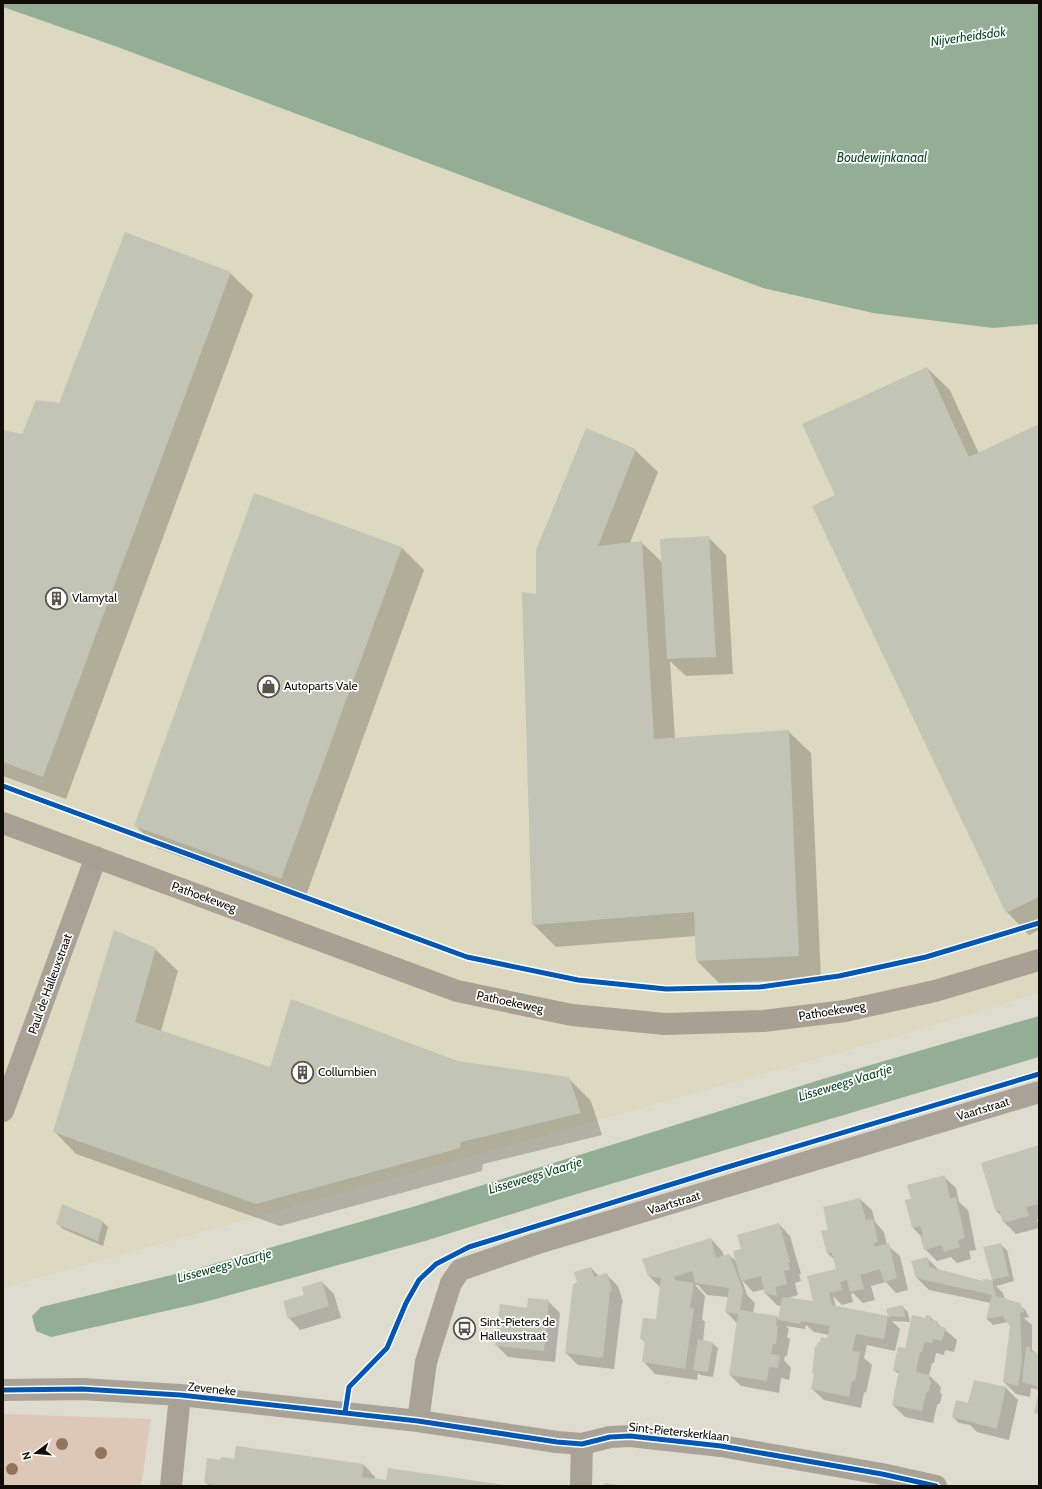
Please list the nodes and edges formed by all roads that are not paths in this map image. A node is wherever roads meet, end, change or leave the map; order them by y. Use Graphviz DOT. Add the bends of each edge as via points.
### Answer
graph roads {
  1 [pos="3,823"];
  2 [pos="96,857"];
  3 [pos="1039,960"];
  4 [pos="1039,1092"];
  5 [pos="3,1111"];
  6 [pos="3,1390"];
  7 [pos="180,1395"];
  8 [pos="418,1421"];
  9 [pos="582,1444"];
  10 [pos="171,1486"];
  11 [pos="580,1486"];
  12 [pos="936,1486"];
  1 -- 2 [label="main road, Pathoekeweg"];
  2 -- 3 [label="main road, Pathoekeweg" via="457,990 572,1014 664,1024 763,1021 845,1011 928,993"];
  2 -- 5 [label="street, Paul de Halleuxstraat"];
  4 -- 8 [label="street, Vaartstraat" via="535,1244 460,1270 451,1283 426,1362"];
  6 -- 7 [label="street, Zeveneke" via="82,1389"];
  7 -- 8 [label="street, Zeveneke"];
  7 -- 10 [label="street"];
  8 -- 9 [label="street, Sint-Pieterskerklaan"];
  9 -- 11 [label="street"];
  9 -- 12 [label="street, Sint-Pieterskerklaan" via="610,1437 630,1436 721,1446"];
}
